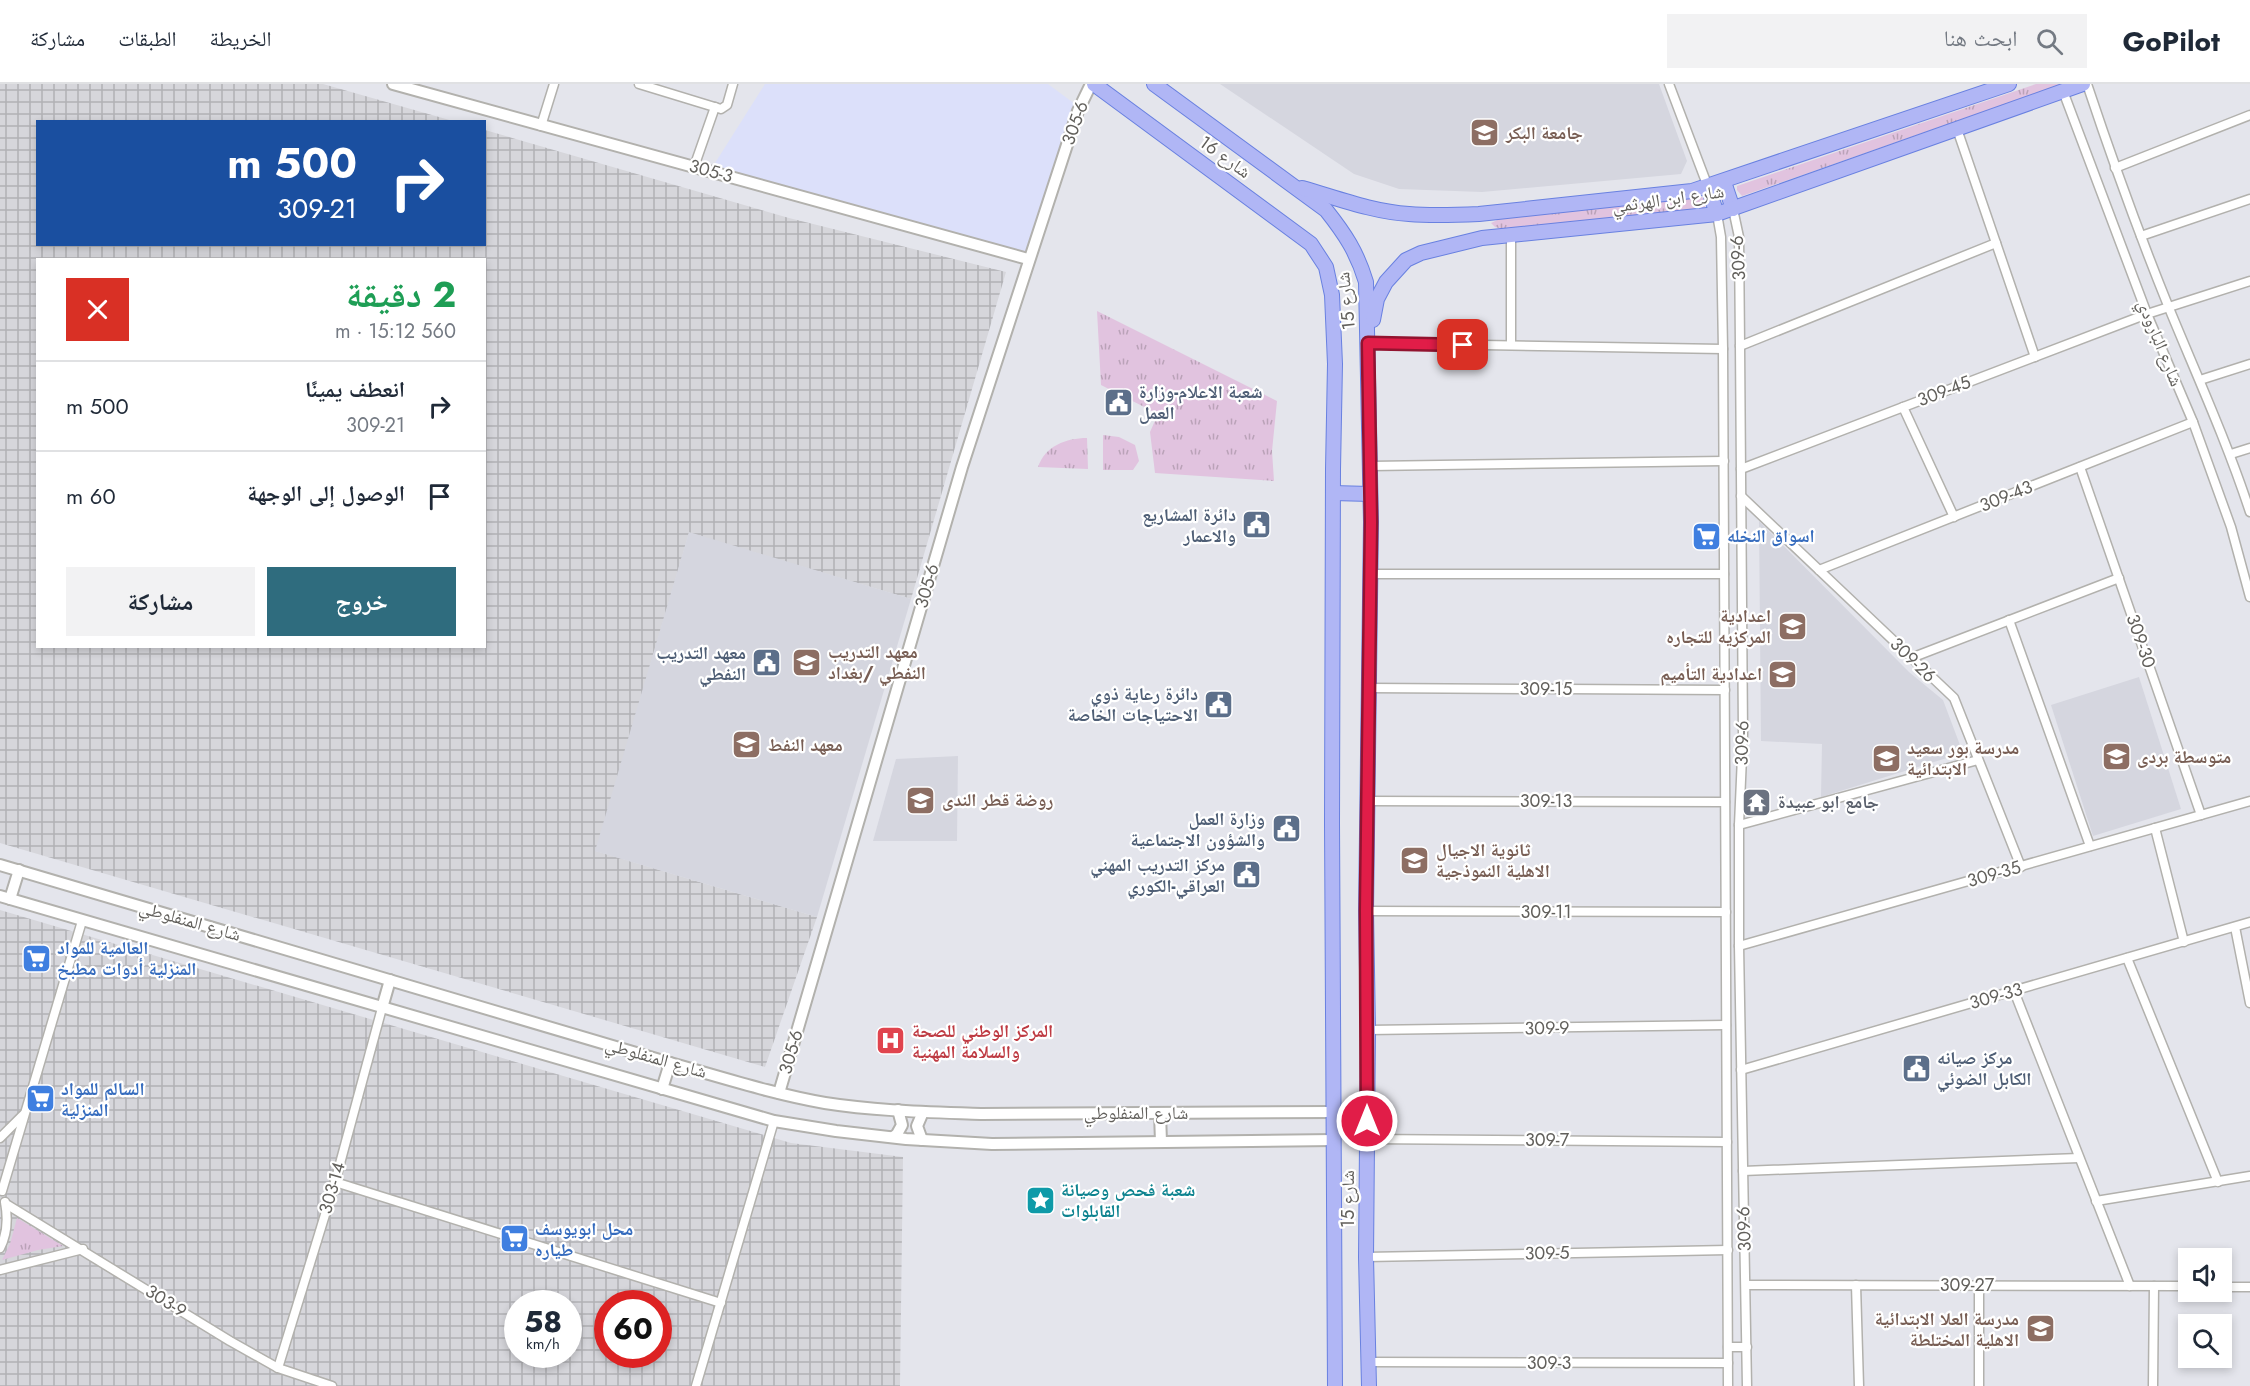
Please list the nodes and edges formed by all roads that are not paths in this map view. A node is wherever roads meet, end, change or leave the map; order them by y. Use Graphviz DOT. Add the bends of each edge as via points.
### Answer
graph roads {
  1 [pos="393,84"];
  2 [pos="554,84"];
  3 [pos="639,84"];
  4 [pos="733,84"];
  5 [pos="1092,84"];
  6 [pos="1154,84"];
  7 [pos="1669,84"];
  8 [pos="2008,84"];
  9 [pos="2085,84"];
  10 [pos="2063,91"];
  11 [pos="715,107"];
  12 [pos="2250,116"];
  13 [pos="541,126"];
  14 [pos="1957,129"];
  15 [pos="694,167"];
  16 [pos="2115,168"];
  17 [pos="1724,182"];
  18 [pos="1294,186"];
  19 [pos="1708,187"];
  20 [pos="2250,200"];
  21 [pos="1589,202"];
  22 [pos="1733,209"];
  23 [pos="1717,213"];
  24 [pos="1479,214"];
  25 [pos="1590,228"];
  26 [pos="1511,236"];
  27 [pos="2141,236"];
  28 [pos="1482,238"];
  29 [pos="1996,243"];
  30 [pos="1358,256"];
  31 [pos="1028,259"];
  32 [pos="1326,267"];
  33 [pos="2250,281"];
  34 [pos="2169,308"];
  35 [pos="2147,314"];
  36 [pos="1368,343"];
  37 [pos="1511,345"];
  38 [pos="1740,346"];
  39 [pos="1723,349"];
  40 [pos="2035,357"];
  41 [pos="2250,364"];
  42 [pos="2200,381"];
  43 [pos="1903,407"];
  44 [pos="1741,419"];
  45 [pos="1724,420"];
  46 [pos="2193,423"];
  47 [pos="2250,448"];
  48 [pos="2230,454"];
  49 [pos="1724,462"];
  50 [pos="1371,466"];
  51 [pos="2080,467"];
  52 [pos="1741,469"];
  53 [pos="1333,493"];
  54 [pos="1370,494"];
  55 [pos="1741,496"];
  56 [pos="2250,512"];
  57 [pos="1954,517"];
  58 [pos="1819,570"];
  59 [pos="1370,574"];
  60 [pos="1724,574"];
  61 [pos="2119,578"];
  62 [pos="2250,597"];
  63 [pos="2009,620"];
  64 [pos="1911,658"];
  65 [pos="1368,688"];
  66 [pos="1725,690"];
  67 [pos="1725,734"];
  68 [pos="1743,734"];
  69 [pos="1978,760"];
  70 [pos="1367,801"];
  71 [pos="2250,801"];
  72 [pos="1725,802"];
  73 [pos="2201,815"];
  74 [pos="1739,825"];
  75 [pos="2155,828"];
  76 [pos="2090,846"];
  77 [pos="0,865"];
  78 [pos="2021,867"];
  79 [pos="20,870"];
  80 [pos="5,897"];
  81 [pos="1366,911"];
  82 [pos="1726,912"];
  83 [pos="82,921"];
  84 [pos="2250,922"];
  85 [pos="2235,927"];
  86 [pos="2184,942"];
  87 [pos="1739,946"];
  88 [pos="2127,958"];
  89 [pos="390,980"];
  90 [pos="2014,991"];
  91 [pos="2250,1003"];
  92 [pos="382,1008"];
  93 [pos="1726,1025"];
  94 [pos="1368,1030"];
  95 [pos="670,1063"];
  96 [pos="1741,1070"];
  97 [pos="662,1089"];
  98 [pos="779,1093"];
  99 [pos="898,1110"];
  100 [pos="923,1112"];
  101 [pos="1333,1112"];
  102 [pos="1160,1113"];
  103 [pos="23,1115"];
  104 [pos="774,1121"];
  105 [pos="893,1137"];
  106 [pos="0,1138"];
  107 [pos="1367,1139"];
  108 [pos="922,1140"];
  109 [pos="1334,1140"];
  110 [pos="1161,1142"];
  111 [pos="1727,1142"];
  112 [pos="2079,1158"];
  113 [pos="1743,1160"];
  114 [pos="1727,1161"];
  115 [pos="1743,1171"];
  116 [pos="2250,1176"];
  117 [pos="335,1182"];
  118 [pos="2218,1182"];
  119 [pos="1,1190"];
  120 [pos="2096,1201"];
  121 [pos="6,1204"];
  122 [pos="0,1248"];
  123 [pos="83,1250"];
  124 [pos="1728,1250"];
  125 [pos="1366,1257"];
  126 [pos="0,1270"];
  127 [pos="1746,1285"];
  128 [pos="1856,1285"];
  129 [pos="1978,1286"];
  130 [pos="2130,1286"];
  131 [pos="2154,1286"];
  132 [pos="2178,1286"];
  133 [pos="2232,1287"];
  134 [pos="2250,1287"];
  135 [pos="721,1303"];
  136 [pos="1728,1347"];
  137 [pos="1747,1347"];
  138 [pos="1369,1362"];
  139 [pos="1728,1363"];
  140 [pos="278,1368"];
  141 [pos="332,1386"];
  142 [pos="696,1386"];
  143 [pos="1335,1386"];
  144 [pos="1369,1386"];
  145 [pos="1728,1386"];
  146 [pos="1747,1386"];
  147 [pos="1859,1386"];
  148 [pos="1979,1386"];
  149 [pos="2153,1386"];
  1 -- 13 [label="street, 305-3"];
  2 -- 13 [label="street"];
  3 -- 11 [label="street"];
  4 -- 11 [label="street" via="727,105"];
  5 -- 31 [label="street, 305-6" via="1079,108"];
  5 -- 32 [label="main road, شارع 16" via="1311,244"];
  6 -- 18 [label="main road, شارع 16"];
  7 -- 19 [label="street"];
  8 -- 17 [label="main road, شارع ابن الهرثمي"];
  9 -- 10 [label="main road, شارع ابن الهرثمي"];
  9 -- 16 [label="street, شارع البارودي"];
  10 -- 14 [label="main road, شارع ابن الهرثمي"];
  10 -- 35 [label="street, شارع البارودي"];
  11 -- 15 [label="street"];
  12 -- 16 [label="street"];
  13 -- 15 [label="street, 305-3"];
  14 -- 22 [label="main road, شارع ابن الهرثمي"];
  14 -- 29 [label="street"];
  15 -- 31 [label="street, 305-3"];
  16 -- 27 [label="street, شارع البارودي"];
  17 -- 19 [label="main road, شارع ابن الهرثمي"];
  17 -- 22 [label="main road"];
  18 -- 24 [label="main road, شارع ابن الهرثمي" via="1408,214"];
  18 -- 30 [label="main road, شارع 16" via="1326,210"];
  19 -- 21 [label="main road, شارع ابن الهرثمي"];
  19 -- 23 [label="main road"];
  20 -- 27 [label="street"];
  21 -- 24 [label="main road, شارع ابن الهرثمي"];
  21 -- 25 [label="main road"];
  22 -- 23 [label="main road, شارع ابن الهرثمي"];
  22 -- 38 [label="street, 309-6" via="1738,237"];
  23 -- 25 [label="main road, شارع ابن الهرثمي"];
  23 -- 39 [label="street, 309-6"];
  24 -- 28 [label="main road"];
  25 -- 26 [label="main road, شارع ابن الهرثمي"];
  26 -- 28 [label="main road, شارع ابن الهرثمي"];
  26 -- 37 [label="street"];
  27 -- 34 [label="street, شارع البارودي"];
  28 -- 36 [label="main road, شارع ابن الهرثمي" via="1421,253 1395,270 1377,299"];
  29 -- 38 [label="street"];
  29 -- 40 [label="street"];
  30 -- 36 [label="main road, شارع 15" via="1366,282"];
  31 -- 98 [label="street, 305-6" via="962,467"];
  32 -- 53 [label="main road, شارع 15" via="1332,295 1335,364"];
  33 -- 34 [label="street, 309-45"];
  34 -- 35 [label="street, 309-45"];
  34 -- 42 [label="street, شارع البارودي"];
  35 -- 40 [label="street, 309-45"];
  35 -- 46 [label="street, شارع البارودي"];
  36 -- 37 [label="street"];
  36 -- 50 [label="main road, شارع 15"];
  37 -- 39 [label="street"];
  38 -- 44 [label="street, 309-6"];
  39 -- 45 [label="street, 309-6"];
  40 -- 43 [label="street, 309-45"];
  41 -- 42 [label="street"];
  42 -- 48 [label="street, شارع البارودي"];
  43 -- 52 [label="street, 309-45"];
  43 -- 57 [label="street"];
  44 -- 45 [label="street"];
  44 -- 52 [label="street, 309-6"];
  45 -- 49 [label="street, 309-6"];
  46 -- 51 [label="street, 309-43"];
  46 -- 62 [label="street, شارع البارودي" via="2231,527"];
  47 -- 48 [label="street"];
  48 -- 56 [label="street, شارع البارودي"];
  49 -- 50 [label="street"];
  49 -- 60 [label="street, 309-6"];
  50 -- 54 [label="main road, شارع 15"];
  51 -- 57 [label="street, 309-43"];
  51 -- 61 [label="street, 309-30"];
  52 -- 55 [label="street, 309-6"];
  53 -- 54 [label="main road"];
  53 -- 101 [label="main road, شارع 15"];
  54 -- 59 [label="main road, شارع 15"];
  55 -- 58 [label="street, 309-26"];
  55 -- 68 [label="street, 309-6"];
  57 -- 58 [label="street, 309-43"];
  58 -- 64 [label="street, 309-26"];
  59 -- 60 [label="street"];
  59 -- 65 [label="main road, شارع 15"];
  60 -- 66 [label="street, 309-6"];
  61 -- 63 [label="street"];
  61 -- 73 [label="street, 309-30"];
  63 -- 64 [label="street"];
  63 -- 76 [label="street"];
  64 -- 69 [label="street, 309-26" via="1954,698"];
  65 -- 66 [label="street, 309-15"];
  65 -- 70 [label="main road, شارع 15"];
  66 -- 67 [label="street, 309-6"];
  67 -- 68 [label="street"];
  67 -- 72 [label="street, 309-6"];
  68 -- 74 [label="street, 309-6"];
  69 -- 74 [label="street"];
  69 -- 78 [label="street, 309-26"];
  70 -- 72 [label="street, 309-13"];
  70 -- 81 [label="main road, شارع 15"];
  71 -- 73 [label="street, 309-35"];
  72 -- 82 [label="street, 309-6"];
  73 -- 75 [label="street, 309-35"];
  74 -- 87 [label="street, 309-6"];
  75 -- 76 [label="street, 309-35"];
  75 -- 86 [label="street"];
  76 -- 78 [label="street, 309-35"];
  77 -- 79 [label="street, شارع المنفلوطي"];
  78 -- 87 [label="street, 309-35"];
  79 -- 80 [label="street"];
  79 -- 89 [label="street, شارع المنفلوطي"];
  80 -- 83 [label="street, شارع المنفلوطي"];
  81 -- 82 [label="street, 309-11"];
  81 -- 94 [label="main road, شارع 15"];
  82 -- 93 [label="street, 309-6"];
  83 -- 92 [label="street, شارع المنفلوطي"];
  83 -- 103 [label="street"];
  84 -- 85 [label="street, 309-33"];
  85 -- 86 [label="street, 309-33"];
  85 -- 91 [label="street"];
  86 -- 88 [label="street, 309-33"];
  87 -- 96 [label="street, 309-6"];
  88 -- 90 [label="street, 309-33"];
  88 -- 118 [label="street"];
  89 -- 92 [label="street"];
  89 -- 95 [label="street, شارع المنفلوطي"];
  90 -- 96 [label="street, 309-33"];
  90 -- 112 [label="street"];
  92 -- 97 [label="street, شارع المنفلوطي"];
  92 -- 117 [label="street, 303-14"];
  93 -- 94 [label="street, 309-9"];
  93 -- 111 [label="street, 309-6"];
  94 -- 107 [label="main road, شارع 15"];
  95 -- 97 [label="street"];
  95 -- 98 [label="street, شارع المنفلوطي"];
  96 -- 113 [label="street, 309-6"];
  97 -- 104 [label="street, شارع المنفلوطي"];
  98 -- 99 [label="street, شارع المنفلوطي" via="827,1103"];
  99 -- 100 [label="street, شارع المنفلوطي"];
  99 -- 105 [label="street" via="902,1125"];
  100 -- 102 [label="street, شارع المنفلوطي"];
  100 -- 108 [label="street" via="917,1126"];
  101 -- 102 [label="street, شارع المنفلوطي"];
  101 -- 109 [label="main road, شارع 15"];
  102 -- 110 [label="street"];
  103 -- 106 [label="street"];
  103 -- 119 [label="street"];
  104 -- 105 [label="street, شارع المنفلوطي"];
  104 -- 135 [label="street"];
  105 -- 108 [label="street, شارع المنفلوطي"];
  107 -- 111 [label="street, 309-7"];
  107 -- 125 [label="main road, شارع 15"];
  108 -- 110 [label="street, شارع المنفلوطي" via="992,1144"];
  109 -- 110 [label="street, شارع المنفلوطي"];
  109 -- 143 [label="main road, شارع 15"];
  111 -- 114 [label="street, 309-6"];
  112 -- 115 [label="street"];
  112 -- 120 [label="street"];
  113 -- 114 [label="street"];
  113 -- 115 [label="street, 309-6"];
  114 -- 124 [label="street, 309-6"];
  115 -- 127 [label="street, 309-6"];
  116 -- 118 [label="street"];
  117 -- 135 [label="street"];
  117 -- 140 [label="street, 303-14"];
  118 -- 120 [label="street"];
  119 -- 121 [label="street"];
  120 -- 130 [label="street"];
  121 -- 122 [label="street" via="8,1222"];
  121 -- 123 [label="street, 303-9"];
  123 -- 126 [label="street"];
  123 -- 140 [label="street, 303-9"];
  124 -- 125 [label="street, 309-5"];
  124 -- 136 [label="street, 309-6"];
  125 -- 138 [label="main road, شارع 15"];
  127 -- 128 [label="street, 309-27"];
  127 -- 137 [label="street, 309-6"];
  128 -- 129 [label="street, 309-27"];
  128 -- 147 [label="street"];
  129 -- 130 [label="street, 309-27"];
  129 -- 148 [label="street"];
  130 -- 131 [label="street, 309-27"];
  131 -- 132 [label="street, 309-27"];
  131 -- 149 [label="street"];
  133 -- 134 [label="street"];
  135 -- 142 [label="street"];
  136 -- 137 [label="street"];
  136 -- 139 [label="street, 309-6"];
  137 -- 146 [label="street, 309-6"];
  138 -- 139 [label="street, 309-3"];
  138 -- 144 [label="main road, شارع 15"];
  139 -- 145 [label="street, 309-6"];
  140 -- 141 [label="street, 303-9"];
}
